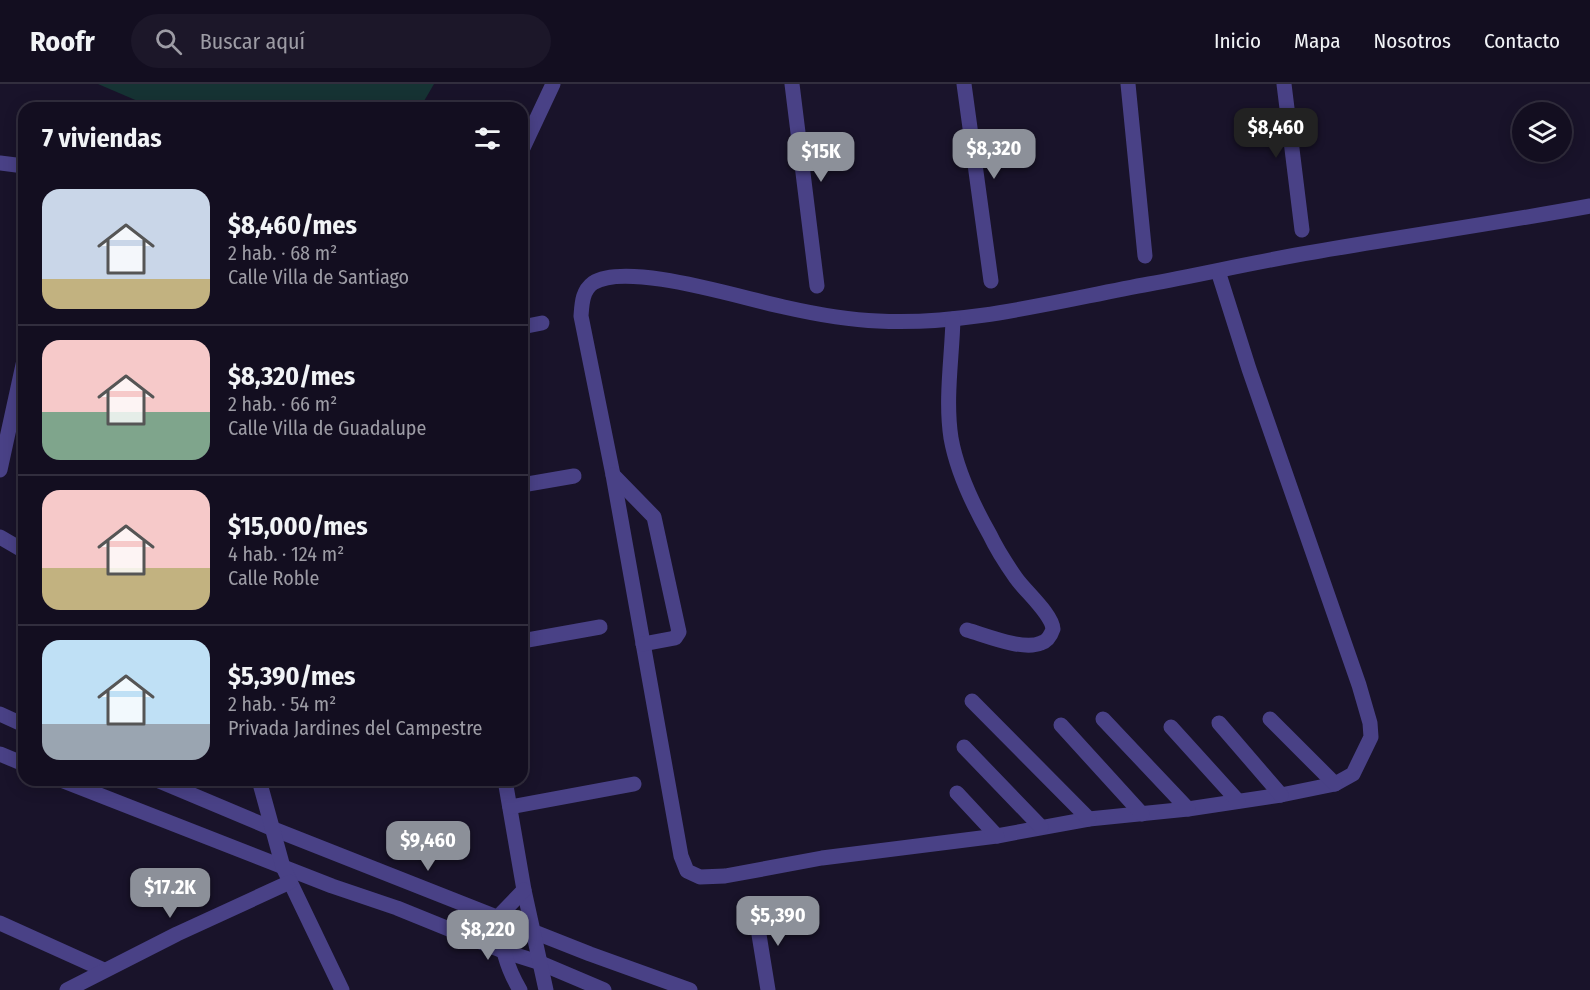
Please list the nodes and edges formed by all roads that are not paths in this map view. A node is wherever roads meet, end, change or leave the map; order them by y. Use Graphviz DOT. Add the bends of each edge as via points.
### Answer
graph roads {
  1 [pos="553,84"];
  2 [pos="792,84"];
  3 [pos="964,84"];
  4 [pos="1128,84"];
  5 [pos="1284,84"];
  6 [pos="528,137"];
  7 [pos="0,163"];
  8 [pos="18,165"];
  9 [pos="1590,206"];
  10 [pos="1302,230"];
  11 [pos="1145,256"];
  12 [pos="1218,272"];
  13 [pos="991,281"];
  14 [pos="817,286"];
  15 [pos="953,319"];
  16 [pos="542,323"];
  17 [pos="528,326"];
  18 [pos="18,388"];
  19 [pos="0,470"];
  20 [pos="613,475"];
  21 [pos="574,476"];
  22 [pos="528,484"];
  23 [pos="0,537"];
  24 [pos="18,548"];
  25 [pos="600,627"];
  26 [pos="967,630"];
  27 [pos="528,640"];
  28 [pos="643,644"];
  29 [pos="972,701"];
  30 [pos="0,714"];
  31 [pos="1103,718"];
  32 [pos="1270,719"];
  33 [pos="18,722"];
  34 [pos="1219,723"];
  35 [pos="1062,724"];
  36 [pos="1171,727"];
  37 [pos="964,747"];
  38 [pos="0,754"];
  39 [pos="18,762"];
  40 [pos="634,784"];
  41 [pos="1335,784"];
  42 [pos="76,786"];
  43 [pos="171,786"];
  44 [pos="260,786"];
  45 [pos="506,786"];
  46 [pos="957,793"];
  47 [pos="1281,795"];
  48 [pos="1238,801"];
  49 [pos="510,807"];
  50 [pos="1188,809"];
  51 [pos="1142,814"];
  52 [pos="1089,819"];
  53 [pos="271,828"];
  54 [pos="1041,828"];
  55 [pos="997,836"];
  56 [pos="283,867"];
  57 [pos="290,882"];
  58 [pos="524,890"];
  59 [pos="755,910"];
  60 [pos="498,917"];
  61 [pos="0,923"];
  62 [pos="533,930"];
  63 [pos="502,951"];
  64 [pos="590,954"];
  65 [pos="538,962"];
  66 [pos="104,970"];
  67 [pos="579,980"];
  68 [pos="67,990"];
  69 [pos="342,990"];
  70 [pos="520,990"];
  71 [pos="546,990"];
  72 [pos="604,990"];
  73 [pos="690,990"];
  74 [pos="768,990"];
  1 -- 6 [label="street"];
  2 -- 14 [label="street"];
  3 -- 13 [label="street"];
  4 -- 11 [label="street"];
  5 -- 10 [label="street"];
  7 -- 8 [label="street"];
  9 -- 12 [label="street"];
  12 -- 15 [label="street"];
  12 -- 41 [label="street" via="1370,723 1371,737 1359,764 1353,774"];
  15 -- 20 [label="street" via="858,320 660,279 635,276 601,280 586,290 581,316"];
  15 -- 26 [label="street" via="950,422 961,472 990,536 1053,625 1048,638 1038,644 1004,641"];
  16 -- 17 [label="street"];
  18 -- 19 [label="street"];
  20 -- 28 [label="street"];
  20 -- 28 [label="street" via="654,517 679,632 675,638"];
  21 -- 22 [label="street"];
  23 -- 24 [label="street"];
  25 -- 27 [label="street"];
  28 -- 55 [label="street" via="681,856 687,871 694,875 725,876 822,858"];
  29 -- 52 [label="street"];
  30 -- 33 [label="street"];
  31 -- 50 [label="street"];
  32 -- 41 [label="street"];
  34 -- 47 [label="street"];
  35 -- 51 [label="street"];
  36 -- 48 [label="street"];
  37 -- 54 [label="street"];
  38 -- 39 [label="street"];
  40 -- 49 [label="street"];
  41 -- 47 [label="street"];
  42 -- 56 [label="street"];
  43 -- 53 [label="street"];
  44 -- 53 [label="street"];
  45 -- 49 [label="street"];
  46 -- 55 [label="street"];
  47 -- 48 [label="street"];
  48 -- 50 [label="street"];
  49 -- 58 [label="street"];
  50 -- 51 [label="street"];
  51 -- 52 [label="street"];
  52 -- 54 [label="street"];
  53 -- 56 [label="street"];
  53 -- 60 [label="street"];
  54 -- 55 [label="street"];
  56 -- 57 [label="street"];
  56 -- 63 [label="street"];
  57 -- 66 [label="street"];
  57 -- 69 [label="street"];
  58 -- 60 [label="street"];
  58 -- 62 [label="street"];
  59 -- 74 [label="street"];
  60 -- 62 [label="street"];
  60 -- 63 [label="street"];
  61 -- 66 [label="street"];
  62 -- 64 [label="street"];
  62 -- 65 [label="street"];
  63 -- 65 [label="street"];
  63 -- 70 [label="street"];
  64 -- 67 [label="street"];
  64 -- 73 [label="street"];
  65 -- 67 [label="street"];
  65 -- 71 [label="street"];
  66 -- 68 [label="street"];
  67 -- 72 [label="street"];
}
